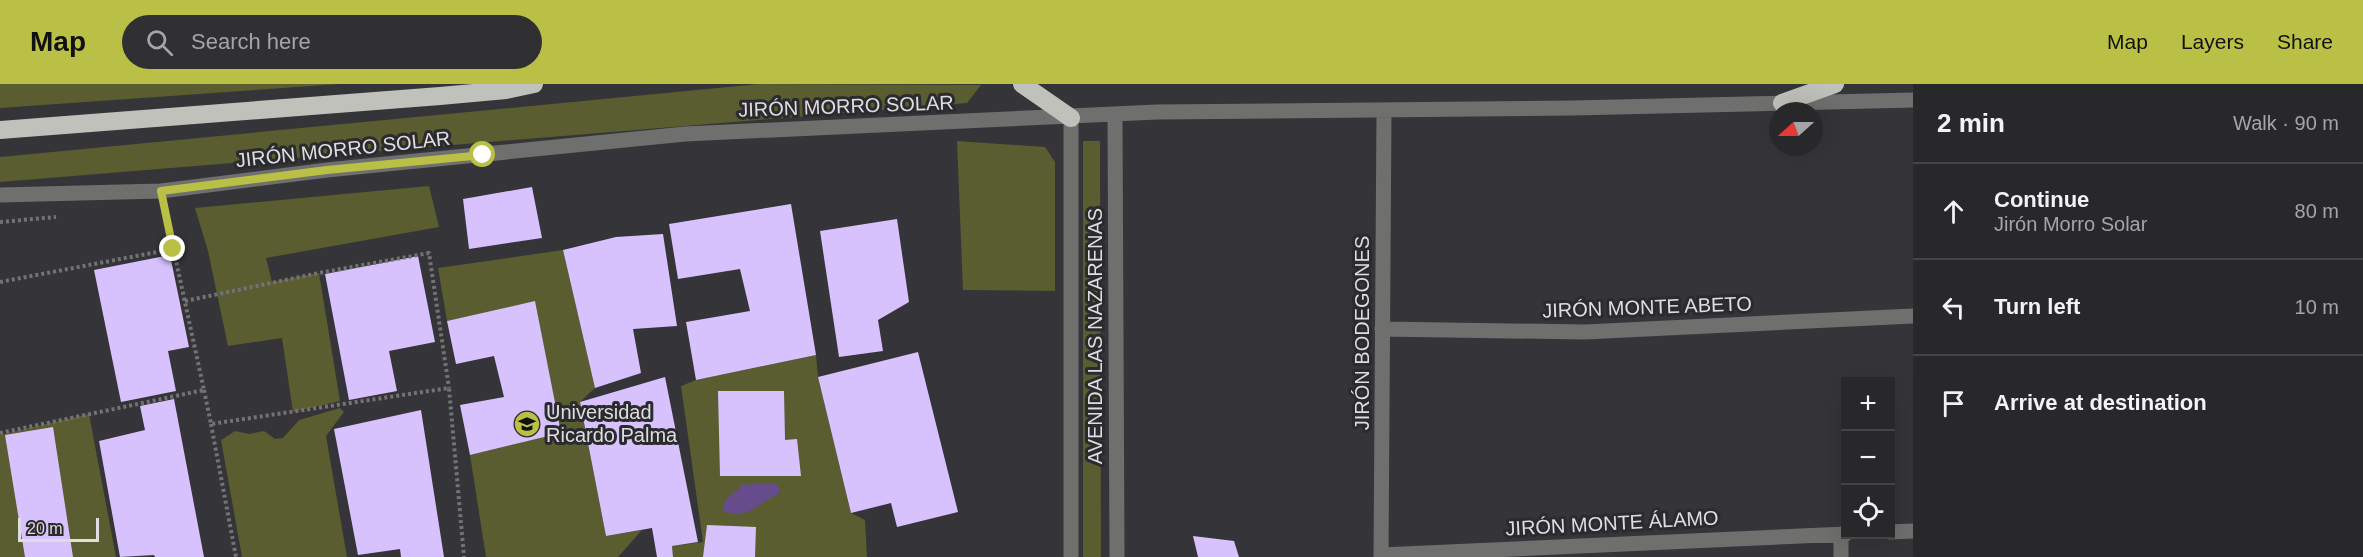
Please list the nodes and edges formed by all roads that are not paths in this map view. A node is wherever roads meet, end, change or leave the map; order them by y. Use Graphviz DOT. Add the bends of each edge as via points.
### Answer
graph roads {
  1 [pos="534,84"];
  2 [pos="1022,84"];
  3 [pos="1835,84"];
  4 [pos="1913,100"];
  5 [pos="1785,102"];
  6 [pos="1823,102"];
  7 [pos="1769,103"];
  8 [pos="1384,110"];
  9 [pos="1115,116"];
  10 [pos="1071,117"];
  11 [pos="0,130"];
  12 [pos="0,195"];
  13 [pos="1913,316"];
  14 [pos="1382,330"];
  15 [pos="1913,531"];
  16 [pos="1895,532"];
  17 [pos="1841,534"];
  18 [pos="1843,539"];
  19 [pos="1607,550"];
  20 [pos="1381,556"];
  21 [pos="1071,557"];
  22 [pos="1117,557"];
  23 [pos="1841,557"];
  1 -- 11 [label="highway" via="440,96"];
  2 -- 10 [label="highway"];
  3 -- 5 [label="highway"];
  4 -- 6 [label="street, JIRÓN MORRO SOLAR"];
  7 -- 8 [label="street, JIRÓN MORRO SOLAR"];
  8 -- 9 [label="street, JIRÓN MORRO SOLAR" via="1157,112"];
  8 -- 14 [label="street, JIRÓN BODEGONES"];
  9 -- 10 [label="street, JIRÓN MORRO SOLAR"];
  9 -- 22 [label="street, AVENIDA LAS NAZARENAS"];
  10 -- 12 [label="street, JIRÓN MORRO SOLAR" via="685,134 161,191"];
  10 -- 21 [label="street, AVENIDA LAS NAZARENAS"];
  13 -- 14 [label="street, JIRÓN MONTE ABETO" via="1585,332"];
  14 -- 20 [label="street, JIRÓN BODEGONES"];
  15 -- 16 [label="street"];
  17 -- 19 [label="street, JIRÓN MONTE ÁLAMO"];
  18 -- 23 [label="street"];
  19 -- 20 [label="street, JIRÓN MONTE ÁLAMO"];
}
